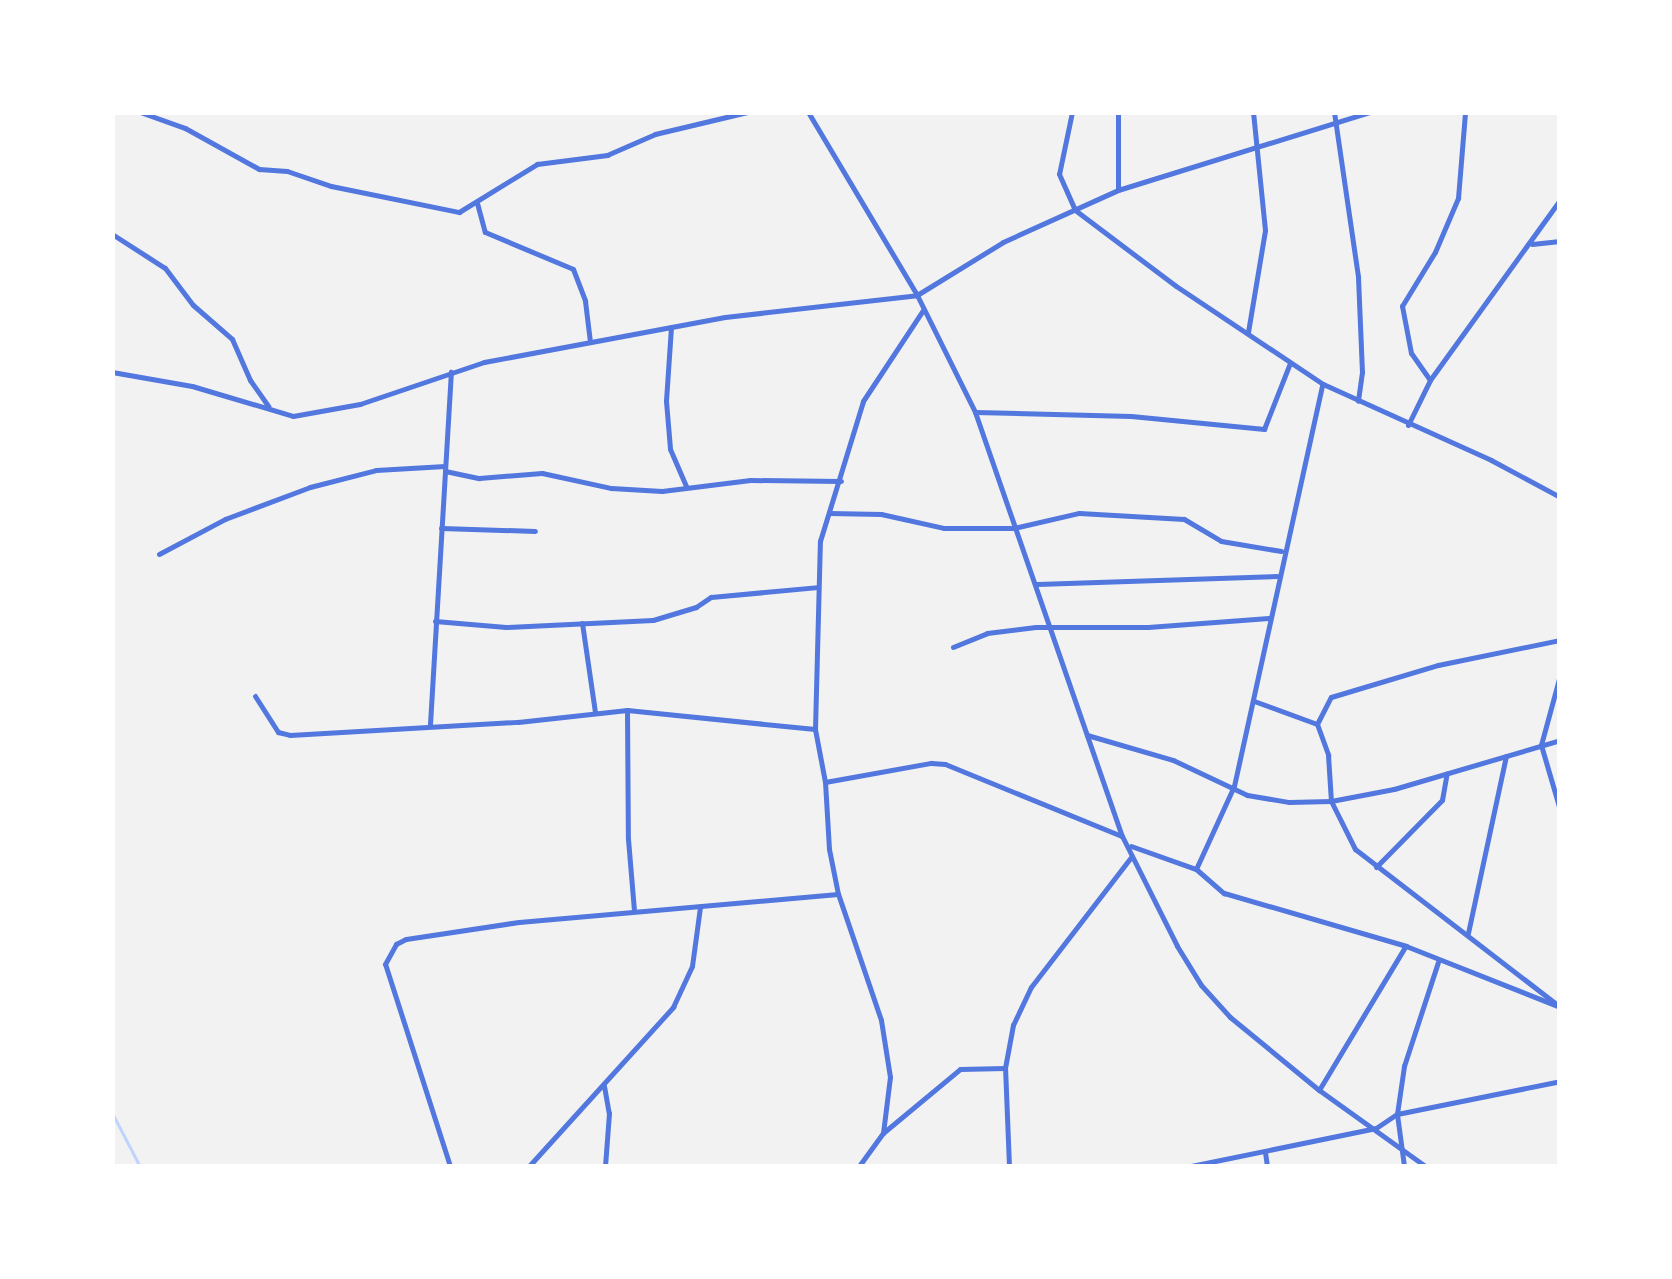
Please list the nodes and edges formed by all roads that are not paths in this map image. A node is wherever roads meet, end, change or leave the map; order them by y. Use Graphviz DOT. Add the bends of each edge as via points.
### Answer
graph roads {
  1 [pos="140,112"];
  2 [pos="746,112"];
  3 [pos="808,112"];
  4 [pos="1072,112"];
  5 [pos="1118,112"];
  6 [pos="1253,112"];
  7 [pos="1334,112"];
  8 [pos="1370,112"];
  9 [pos="1465,112"];
  10 [pos="1332,126"];
  11 [pos="1259,144"];
  12 [pos="1118,190"];
  13 [pos="1560,200"];
  14 [pos="477,202"];
  15 [pos="1075,210"];
  16 [pos="112,234"];
  17 [pos="1560,241"];
  18 [pos="1532,244"];
  19 [pos="916,295"];
  20 [pos="923,310"];
  21 [pos="672,326"];
  22 [pos="1248,333"];
  23 [pos="590,342"];
  24 [pos="1290,362"];
  25 [pos="451,371"];
  26 [pos="112,372"];
  27 [pos="1430,380"];
  28 [pos="1322,384"];
  29 [pos="1358,401"];
  30 [pos="270,409"];
  31 [pos="975,412"];
  32 [pos="1408,425"];
  33 [pos="445,468"];
  34 [pos="841,481"];
  35 [pos="689,488"];
  36 [pos="1560,497"];
  37 [pos="829,513"];
  38 [pos="441,528"];
  39 [pos="1014,528"];
  40 [pos="535,531"];
  41 [pos="1282,552"];
  42 [pos="159,554"];
  43 [pos="1277,576"];
  44 [pos="1037,584"];
  45 [pos="818,587"];
  46 [pos="1269,618"];
  47 [pos="435,621"];
  48 [pos="582,623"];
  49 [pos="1052,628"];
  50 [pos="1560,640"];
  51 [pos="953,647"];
  52 [pos="1560,674"];
  53 [pos="255,696"];
  54 [pos="1254,702"];
  55 [pos="627,710"];
  56 [pos="595,712"];
  57 [pos="430,724"];
  58 [pos="1317,724"];
  59 [pos="814,729"];
  60 [pos="1087,735"];
  61 [pos="1560,740"];
  62 [pos="1542,745"];
  63 [pos="1506,756"];
  64 [pos="1446,773"];
  65 [pos="825,782"];
  66 [pos="1234,786"];
  67 [pos="1330,801"];
  68 [pos="1560,810"];
  69 [pos="1122,836"];
  70 [pos="1130,846"];
  71 [pos="1132,856"];
  72 [pos="1376,867"];
  73 [pos="1196,869"];
  74 [pos="838,894"];
  75 [pos="700,907"];
  76 [pos="634,911"];
  77 [pos="1468,933"];
  78 [pos="1406,946"];
  79 [pos="1438,961"];
  80 [pos="1558,1006"];
  81 [pos="1005,1068"];
  82 [pos="1560,1080"];
  83 [pos="604,1086"];
  84 [pos="1319,1090"];
  85 [pos="1397,1114"];
  86 [pos="1376,1128"];
  87 [pos="882,1133"];
  88 [pos="1398,1144"];
  89 [pos="1265,1152"];
  90 [pos="450,1166"];
  91 [pos="529,1166"];
  92 [pos="604,1166"];
  93 [pos="858,1166"];
  94 [pos="1009,1166"];
  95 [pos="1191,1166"];
  96 [pos="1267,1166"];
  97 [pos="1404,1166"];
  98 [pos="1425,1166"];
  1 -- 14 [label="street" via="185,128 258,169 445,212"];
  2 -- 14 [label="street" via="655,134 606,155 537,164"];
  3 -- 19 [label="street"];
  4 -- 15 [label="street" via="1059,174"];
  5 -- 12 [label="street"];
  6 -- 11 [label="street"];
  7 -- 10 [label="street"];
  8 -- 10 [label="street"];
  9 -- 27 [label="street" via="1458,198 1402,306 1411,353"];
  10 -- 11 [label="street"];
  10 -- 29 [label="street" via="1358,277"];
  11 -- 12 [label="street"];
  11 -- 22 [label="street" via="1264,255"];
  12 -- 15 [label="street"];
  13 -- 18 [label="street"];
  14 -- 23 [label="street" via="486,232 572,269"];
  15 -- 19 [label="street" via="1004,242"];
  15 -- 22 [label="street"];
  16 -- 30 [label="street" via="166,268 232,339"];
  17 -- 18 [label="street"];
  18 -- 27 [label="street"];
  19 -- 20 [label="street"];
  19 -- 21 [label="street"];
  20 -- 31 [label="street"];
  20 -- 34 [label="street" via="863,401"];
  21 -- 23 [label="street"];
  21 -- 35 [label="street" via="670,450"];
  22 -- 24 [label="street"];
  23 -- 25 [label="street"];
  24 -- 28 [label="street"];
  24 -- 31 [label="street" via="1264,429 1131,416"];
  25 -- 30 [label="street" via="360,404 293,416"];
  25 -- 33 [label="street"];
  26 -- 30 [label="street" via="178,382"];
  27 -- 32 [label="street"];
  28 -- 29 [label="street"];
  28 -- 41 [label="street"];
  29 -- 32 [label="street"];
  31 -- 39 [label="street"];
  32 -- 36 [label="street"];
  33 -- 35 [label="street" via="478,478 542,474 611,488"];
  33 -- 38 [label="street"];
  33 -- 42 [label="street" via="376,470 310,488 226,519"];
  34 -- 35 [label="street" via="750,480"];
  34 -- 37 [label="street"];
  37 -- 39 [label="street" via="881,514 944,528"];
  37 -- 45 [label="street"];
  38 -- 40 [label="street"];
  38 -- 47 [label="street"];
  39 -- 41 [label="street" via="1079,513 1184,518 1221,541"];
  39 -- 44 [label="street"];
  41 -- 43 [label="street"];
  43 -- 44 [label="street"];
  43 -- 46 [label="street"];
  44 -- 49 [label="street"];
  45 -- 48 [label="street" via="711,597 653,620"];
  45 -- 59 [label="street"];
  46 -- 49 [label="street"];
  46 -- 54 [label="street"];
  47 -- 48 [label="street" via="506,627"];
  47 -- 57 [label="street"];
  48 -- 56 [label="street"];
  49 -- 51 [label="street" via="987,633"];
  49 -- 60 [label="street"];
  50 -- 58 [label="street" via="1438,664 1331,696"];
  52 -- 62 [label="street"];
  53 -- 57 [label="street" via="278,732 290,735"];
  54 -- 58 [label="street"];
  54 -- 66 [label="street"];
  55 -- 56 [label="street"];
  55 -- 59 [label="street"];
  55 -- 76 [label="street"];
  56 -- 57 [label="street"];
  58 -- 67 [label="street" via="1328,755"];
  59 -- 65 [label="street"];
  60 -- 66 [label="street"];
  60 -- 69 [label="street"];
  61 -- 62 [label="street"];
  62 -- 63 [label="street"];
  62 -- 68 [label="street"];
  63 -- 64 [label="street"];
  63 -- 77 [label="street"];
  64 -- 67 [label="street"];
  64 -- 72 [label="street" via="1442,800"];
  65 -- 69 [label="street" via="945,764"];
  65 -- 74 [label="street"];
  66 -- 67 [label="street" via="1260,798"];
  66 -- 73 [label="street"];
  67 -- 72 [label="street" via="1347,838"];
  69 -- 70 [label="street"];
  70 -- 71 [label="street"];
  70 -- 73 [label="street"];
  71 -- 81 [label="street" via="1031,988 1013,1025"];
  71 -- 84 [label="street" via="1201,985"];
  72 -- 77 [label="street"];
  73 -- 78 [label="street" via="1235,898"];
  74 -- 75 [label="street"];
  74 -- 87 [label="street" via="886,1047 890,1102"];
  75 -- 76 [label="street"];
  75 -- 83 [label="street" via="688,980 674,1008"];
  76 -- 90 [label="street" via="406,939 387,954 400,1020"];
  77 -- 80 [label="street"];
  78 -- 79 [label="street"];
  78 -- 84 [label="street"];
  79 -- 80 [label="street"];
  79 -- 85 [label="street" via="1415,1023"];
  81 -- 87 [label="street" via="960,1069"];
  81 -- 94 [label="street"];
  82 -- 85 [label="street"];
  83 -- 91 [label="street"];
  83 -- 92 [label="street"];
  84 -- 86 [label="street"];
  85 -- 86 [label="street"];
  85 -- 88 [label="street"];
  86 -- 88 [label="street"];
  86 -- 89 [label="street"];
  87 -- 93 [label="street"];
  88 -- 97 [label="street"];
  88 -- 98 [label="street"];
  89 -- 95 [label="street"];
  89 -- 96 [label="street"];
}
